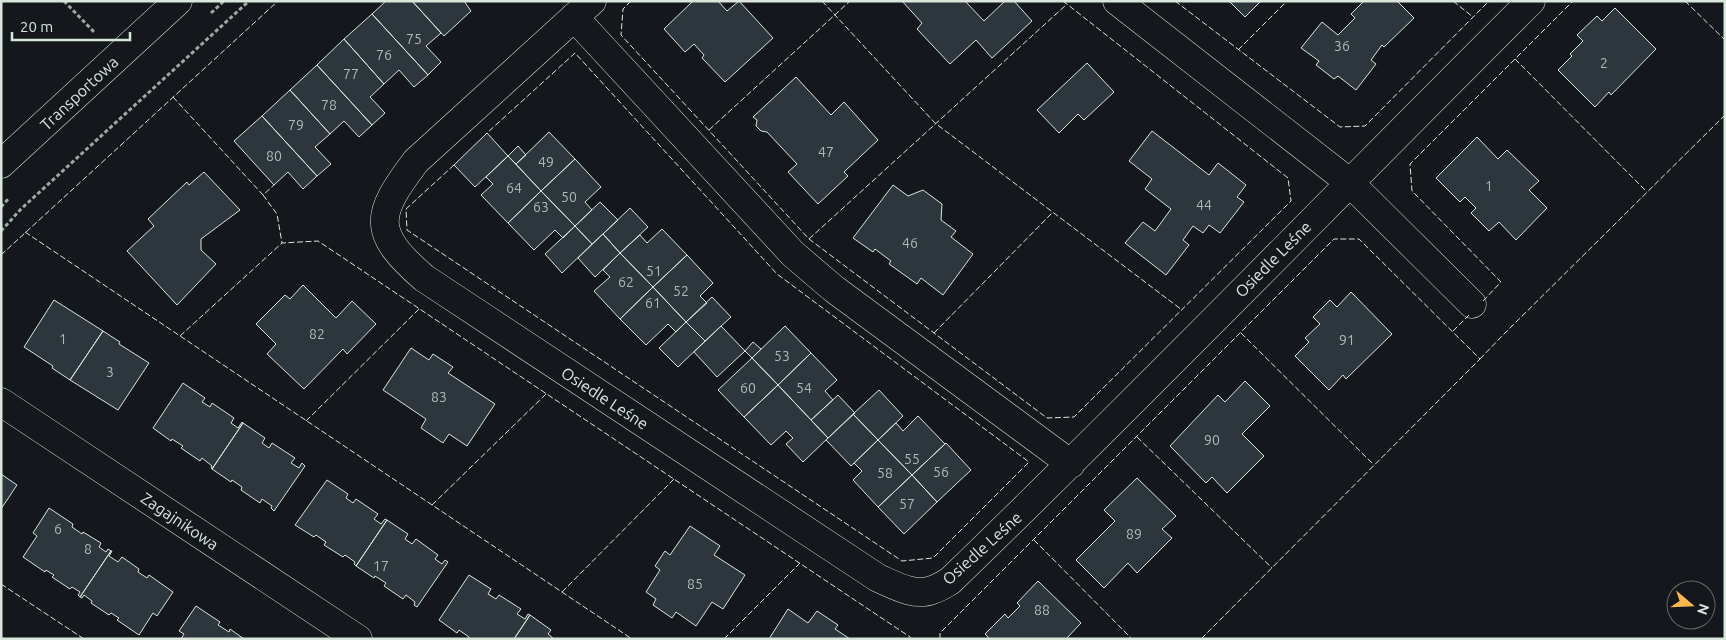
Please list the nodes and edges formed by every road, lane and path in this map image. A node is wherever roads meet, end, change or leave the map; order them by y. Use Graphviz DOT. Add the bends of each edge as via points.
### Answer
graph roads {
  1 [pos="64,1"];
  2 [pos="178,1"];
  3 [pos="249,1"];
  4 [pos="1116,1"];
  5 [pos="1531,1"];
  6 [pos="583,9"];
  7 [pos="99,38"];
  8 [pos="1,164"];
  9 [pos="1349,182"];
  10 [pos="1,231"];
  11 [pos="1472,304"];
  12 [pos="1,402"];
  13 [pos="1071,464"];
  14 [pos="358,639"];
  1 -- 7 [label="path"];
  2 -- 8 [label="street, Transportowa"];
  3 -- 10 [label="path" via="21,209"];
  4 -- 9 [label="street"];
  5 -- 9 [label="street, Osiedle Leśne"];
  6 -- 13 [label="street, Osiedle Leśne" via="793,254 834,289"];
  6 -- 13 [label="street, Osiedle Leśne" via="416,161 396,188 384,221 386,234 406,263 878,578 897,587 916,592 931,591 950,581"];
  9 -- 11 [label="street"];
  9 -- 13 [label="street, Osiedle Leśne"];
  12 -- 14 [label="street, Zagajnikowa"];
}
